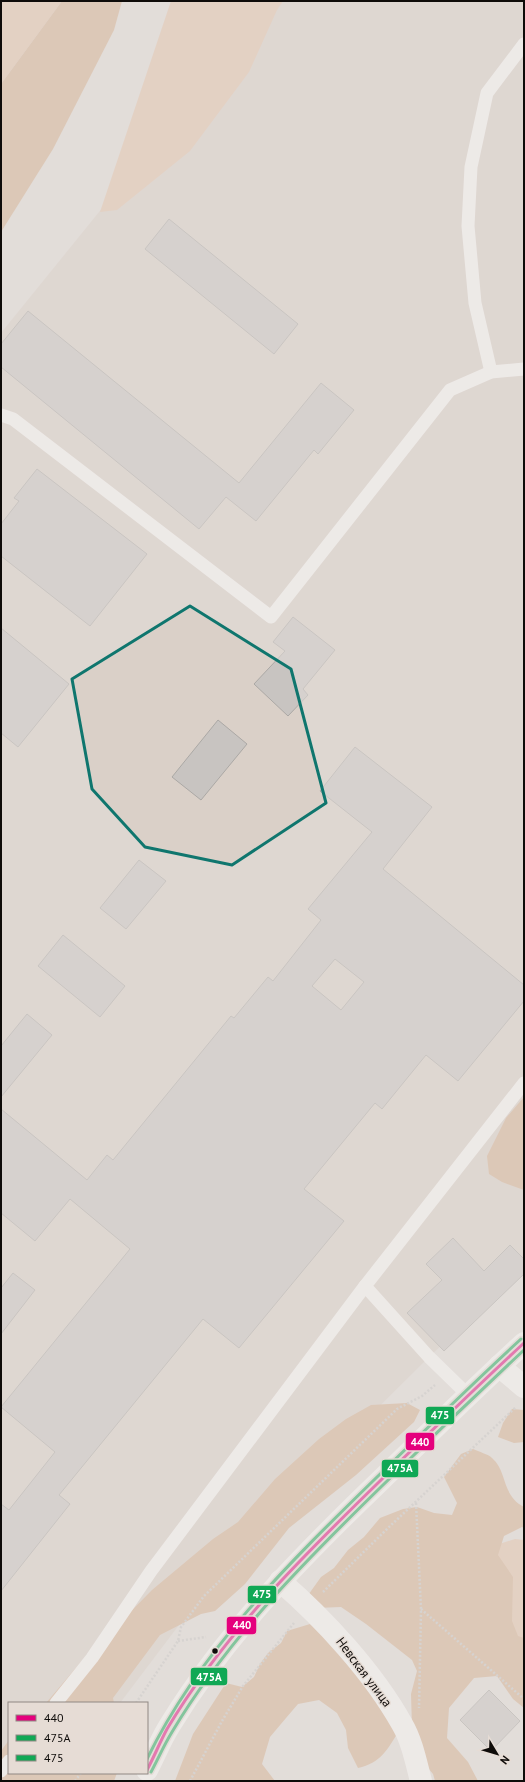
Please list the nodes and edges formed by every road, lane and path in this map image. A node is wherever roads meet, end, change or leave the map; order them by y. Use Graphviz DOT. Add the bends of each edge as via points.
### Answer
graph roads {
  1 [pos="524,44"];
  2 [pos="524,369"];
  3 [pos="491,372"];
  4 [pos="1,415"];
  5 [pos="524,1083"];
  6 [pos="365,1286"];
  7 [pos="524,1343"];
  8 [pos="499,1366"];
  9 [pos="447,1374"];
  10 [pos="468,1395"];
  11 [pos="522,1396"];
  12 [pos="416,1503"];
  13 [pos="280,1580"];
  14 [pos="309,1606"];
  15 [pos="421,1609"];
  16 [pos="524,1699"];
  17 [pos="57,1702"];
  18 [pos="137,1702"];
  19 [pos="411,1744"];
  20 [pos="8,1762"];
  21 [pos="148,1768"];
  22 [pos="1,1771"];
  23 [pos="190,1781"];
  24 [pos="421,1781"];
  1 -- 3 [label="lane" via="487,93 471,168 468,226 475,303"];
  2 -- 3 [label="lane"];
  3 -- 4 [label="lane" via="450,390 271,617 13,419"];
  5 -- 6 [label="lane"];
  6 -- 9 [label="lane"];
  6 -- 17 [label="lane" via="151,1571 92,1658"];
  7 -- 8 [label="main road"];
  8 -- 10 [label="main road"];
  8 -- 11 [label="main road"];
  9 -- 10 [label="lane"];
  9 -- 18 [label="path" via="422,1396 397,1409 204,1596 181,1627 178,1641"];
  10 -- 13 [label="main road"];
  11 -- 12 [label="path"];
  12 -- 14 [label="path"];
  12 -- 15 [label="path"];
  13 -- 14 [label="main road, Невская улица"];
  13 -- 21 [label="main road" via="202,1676 169,1726"];
  14 -- 19 [label="main road, Невская улица" via="365,1671 402,1724"];
  14 -- 23 [label="path" via="277,1641 243,1686"];
  15 -- 16 [label="path"];
  15 -- 19 [label="path" via="418,1723"];
  19 -- 24 [label="main road, Невская улица"];
  20 -- 22 [label="lane"];
}
